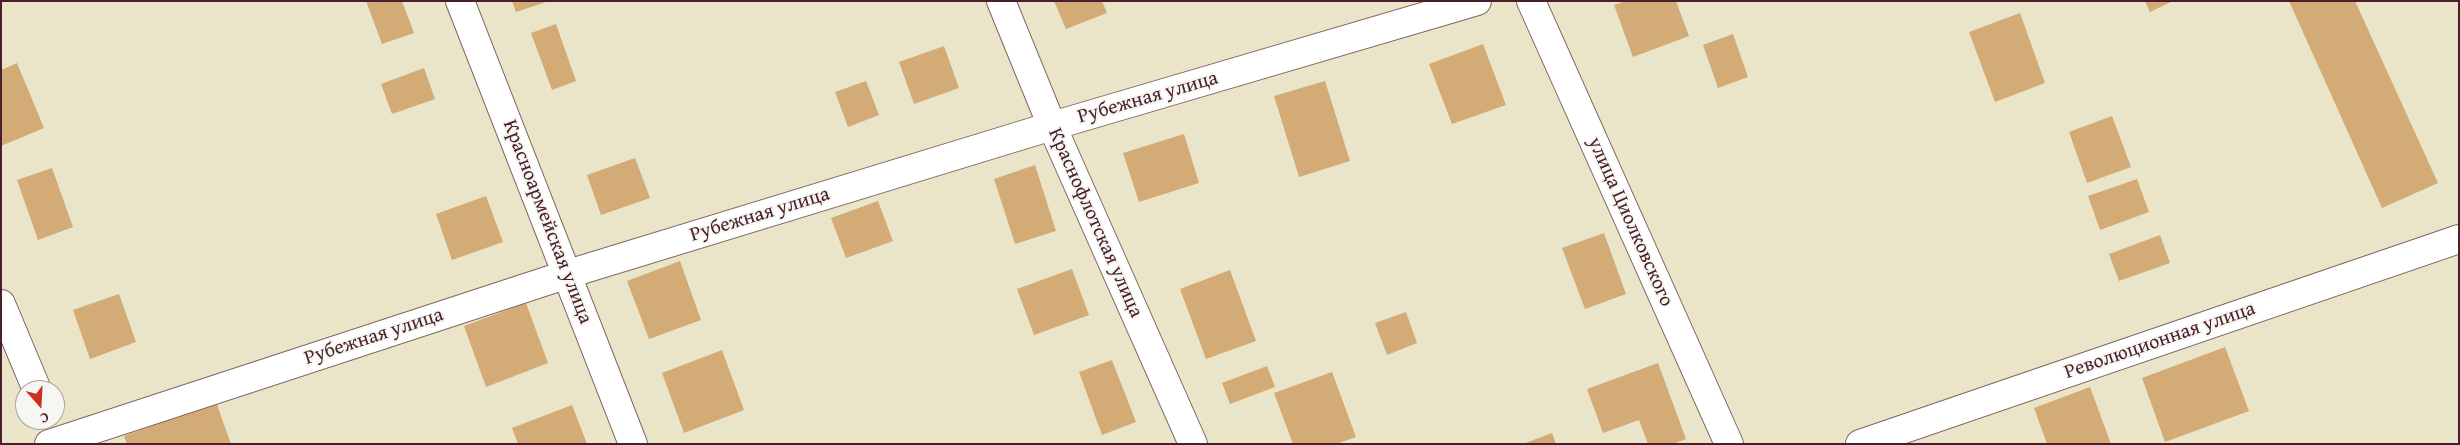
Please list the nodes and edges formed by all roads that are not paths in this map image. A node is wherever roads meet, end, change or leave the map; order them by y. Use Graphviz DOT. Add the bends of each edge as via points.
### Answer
graph roads {
  1 [pos="460,1"];
  2 [pos="1001,1"];
  3 [pos="1476,1"];
  4 [pos="1531,1"];
  5 [pos="1052,126"];
  6 [pos="2459,239"];
  7 [pos="568,274"];
  8 [pos="1,304"];
  9 [pos="32,380"];
  10 [pos="53,437"];
  11 [pos="633,444"];
  12 [pos="1193,444"];
  13 [pos="1729,444"];
  14 [pos="1860,444"];
  1 -- 7 [label="street, Красноармейская улица"];
  2 -- 5 [label="street, Краснофлотская улица"];
  3 -- 5 [label="street, Рубежная улица"];
  4 -- 13 [label="street, улица Циолковского"];
  5 -- 7 [label="street, Рубежная улица"];
  5 -- 12 [label="street, Краснофлотская улица"];
  6 -- 14 [label="street, Революционная улица"];
  7 -- 10 [label="street, Рубежная улица"];
  7 -- 11 [label="street, Красноармейская улица"];
  8 -- 9 [label="street"];
}
